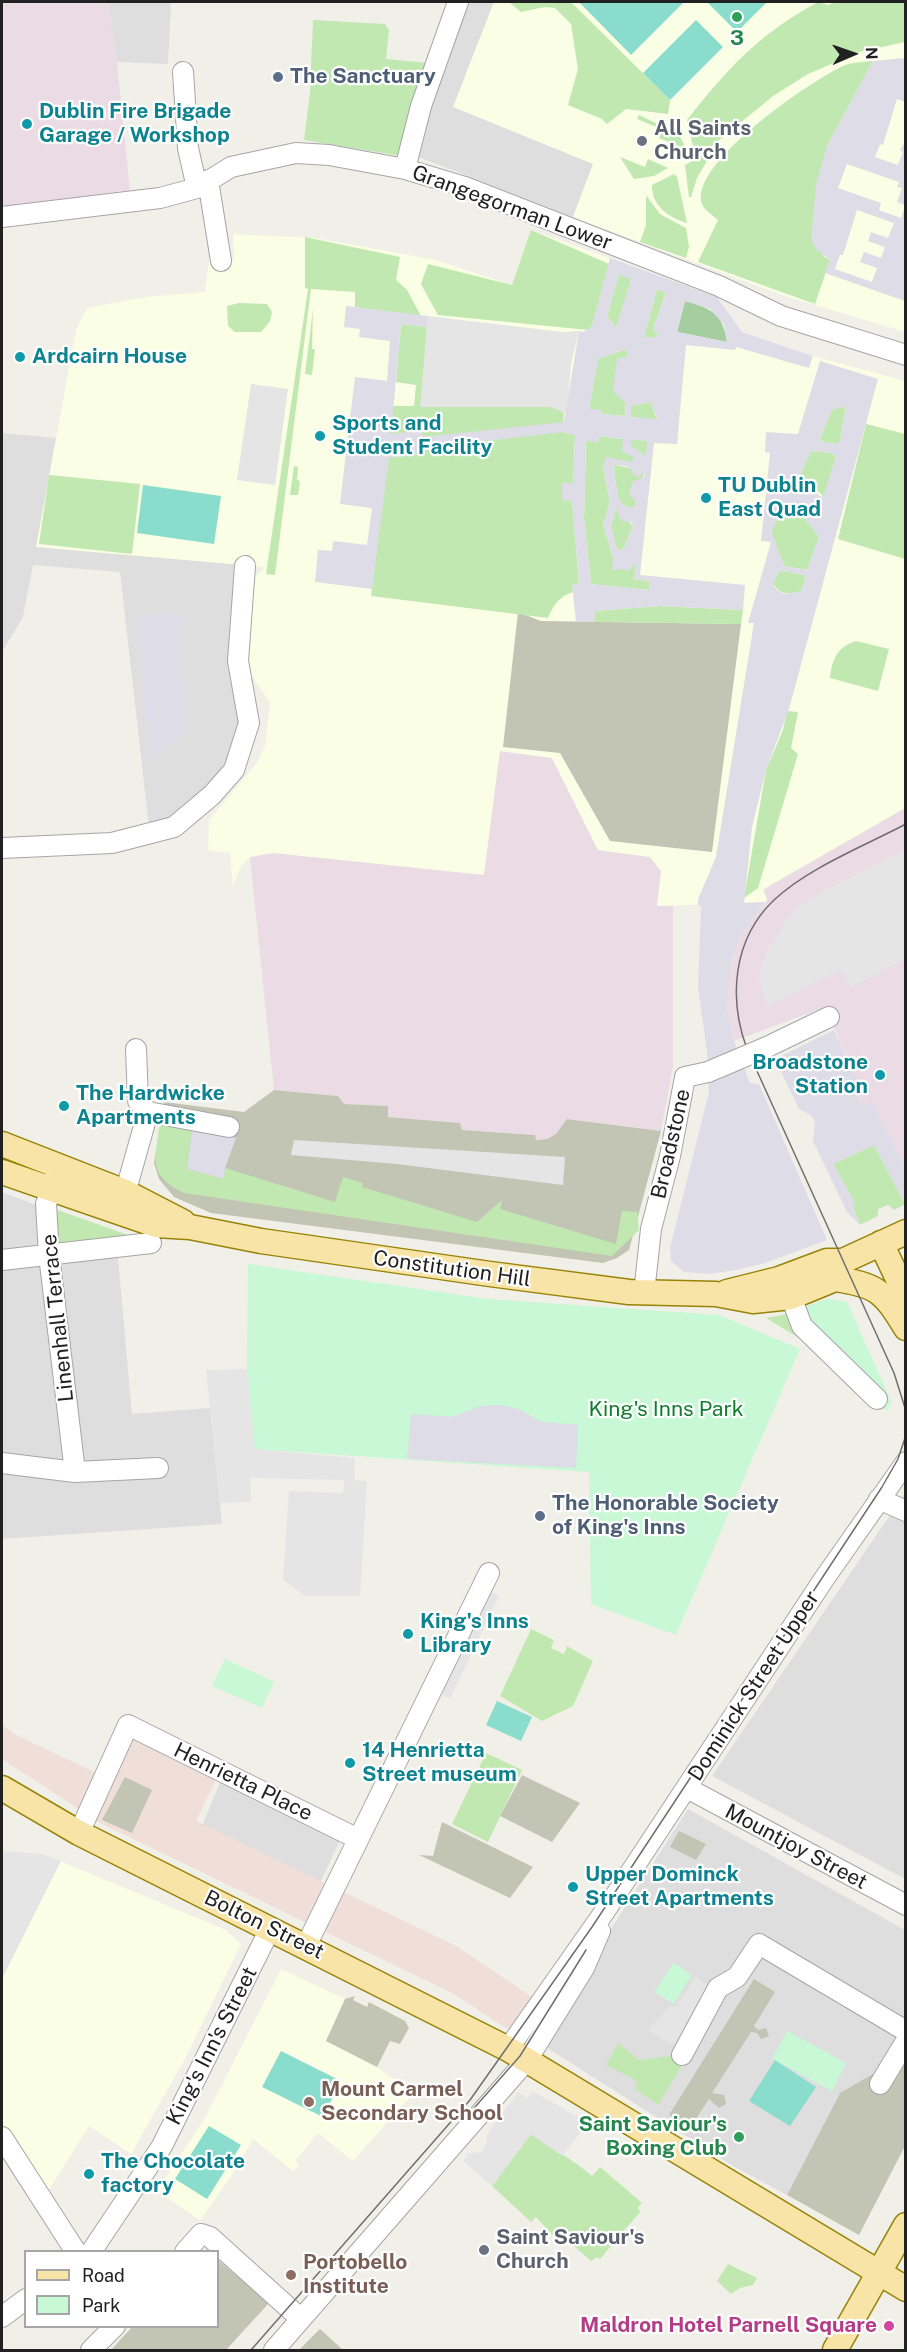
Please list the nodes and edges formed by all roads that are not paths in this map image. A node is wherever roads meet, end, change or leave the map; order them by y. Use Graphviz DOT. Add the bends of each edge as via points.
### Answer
graph roads {
  1 [pos="458,2"];
  2 [pos="183,72"];
  3 [pos="405,169"];
  4 [pos="202,184"];
  5 [pos="2,217"];
  6 [pos="221,261"];
  7 [pos="906,355"];
  8 [pos="245,566"];
  9 [pos="2,848"];
  10 [pos="829,1017"];
  11 [pos="136,1049"];
  12 [pos="148,1112"];
  13 [pos="229,1127"];
  14 [pos="2,1144"];
  15 [pos="59,1166"];
  16 [pos="2,1172"];
  17 [pos="51,1190"];
  18 [pos="122,1203"];
  19 [pos="905,1233"];
  20 [pos="151,1243"];
  21 [pos="881,1243"];
  22 [pos="49,1255"];
  23 [pos="2,1260"];
  24 [pos="839,1270"];
  25 [pos="644,1293"];
  26 [pos="716,1294"];
  27 [pos="906,1296"];
  28 [pos="791,1297"];
  29 [pos="906,1328"];
  30 [pos="878,1399"];
  31 [pos="906,1462"];
  32 [pos="2,1463"];
  33 [pos="158,1468"];
  34 [pos="75,1472"];
  35 [pos="879,1499"];
  36 [pos="906,1511"];
  37 [pos="489,1573"];
  38 [pos="2,1788"];
  39 [pos="687,1788"];
  40 [pos="79,1833"];
  41 [pos="358,1839"];
  42 [pos="905,1903"];
  43 [pos="270,1929"];
  44 [pos="306,1946"];
  45 [pos="906,2031"];
  46 [pos="906,2041"];
  47 [pos="518,2055"];
  48 [pos="682,2055"];
  49 [pos="879,2084"];
  50 [pos="2,2137"];
  51 [pos="906,2225"];
  52 [pos="88,2250"];
  53 [pos="90,2250"];
  54 [pos="187,2250"];
  55 [pos="878,2273"];
  56 [pos="906,2289"];
  57 [pos="24,2300"];
  58 [pos="2,2316"];
  59 [pos="301,2319"];
  60 [pos="113,2328"];
  61 [pos="91,2350"];
  62 [pos="274,2350"];
  63 [pos="835,2350"];
  1 -- 3 [label="street" via="421,106"];
  2 -- 4 [label="street" via="188,148"];
  3 -- 4 [label="street, Grangegorman Lower" via="296,153 231,167"];
  3 -- 7 [label="street, Grangegorman Lower" via="476,191 719,286 781,316"];
  4 -- 5 [label="street, Grangegorman Lower" via="160,198"];
  4 -- 6 [label="street" via="213,198"];
  8 -- 9 [label="street" via="238,661 249,723 234,770 174,827 112,843"];
  10 -- 25 [label="street, Broadstone, bridge" via="708,1072 685,1077 651,1229"];
  11 -- 12 [label="street" via="138,1101"];
  12 -- 13 [label="street"];
  12 -- 18 [label="street"];
  14 -- 15 [label="main road"];
  15 -- 17 [label="street, Linenhall Terrace"];
  15 -- 18 [label="main road"];
  16 -- 17 [label="main road"];
  17 -- 18 [label="main road"];
  17 -- 22 [label="street, Linenhall Terrace" via="46,1204"];
  18 -- 25 [label="main road, Constitution Hill" via="156,1225 190,1227 378,1259"];
  19 -- 21 [label="main road, Constitution Hill"];
  20 -- 22 [label="street"];
  21 -- 24 [label="main road, Constitution Hill"];
  21 -- 27 [label="main road"];
  22 -- 23 [label="street"];
  22 -- 34 [label="street, Linenhall Terrace"];
  24 -- 26 [label="main road, Constitution Hill" via="827,1262 779,1279"];
  24 -- 28 [label="main road, Constitution Hill"];
  24 -- 29 [label="main road" via="852,1282 887,1298"];
  25 -- 26 [label="main road, Constitution Hill"];
  26 -- 28 [label="main road, Constitution Hill" via="753,1301"];
  28 -- 30 [label="street" via="802,1326"];
  31 -- 35 [label="street, Dominick Street Upper"];
  32 -- 34 [label="street"];
  33 -- 34 [label="street"];
  35 -- 36 [label="street"];
  35 -- 39 [label="street, Dominick Street Upper"];
  37 -- 41 [label="street"];
  38 -- 40 [label="main road, Bolton Street"];
  39 -- 42 [label="street, Mountjoy Street"];
  39 -- 47 [label="street, Dominick Street Upper" via="605,1911 584,1968"];
  40 -- 41 [label="street, Henrietta Place" via="128,1725"];
  40 -- 43 [label="main road, Bolton Street"];
  41 -- 44 [label="street"];
  43 -- 44 [label="main road, Bolton Street"];
  43 -- 53 [label="street, King's Inn's Street" via="162,2146"];
  44 -- 47 [label="main road, Bolton Street"];
  45 -- 48 [label="street" via="759,1944 737,1977 718,1988"];
  46 -- 49 [label="street"];
  47 -- 55 [label="main road, Bolton Street"];
  47 -- 59 [label="street, Dominick Street Upper"];
  50 -- 52 [label="street"];
  51 -- 55 [label="main road"];
  54 -- 59 [label="street" via="201,2234 210,2237"];
  55 -- 56 [label="main road, Bolton Street"];
  55 -- 63 [label="main road"];
  57 -- 58 [label="street"];
  59 -- 62 [label="street, Dominick Street Upper"];
  60 -- 61 [label="street"];
}
